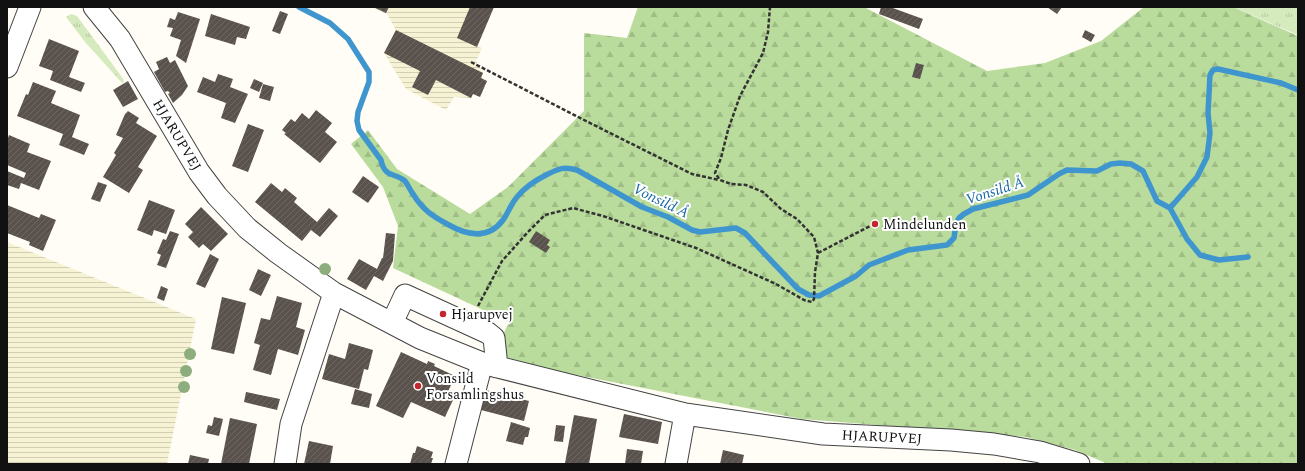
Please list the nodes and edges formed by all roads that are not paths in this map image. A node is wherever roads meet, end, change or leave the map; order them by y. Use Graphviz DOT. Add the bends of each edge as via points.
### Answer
graph roads {
  1 [pos="30,7"];
  2 [pos="94,7"];
  3 [pos="7,67"];
  4 [pos="334,293"];
  5 [pos="392,323"];
  6 [pos="489,365"];
  7 [pos="685,414"];
  8 [pos="285,464"];
  9 [pos="456,464"];
  10 [pos="676,464"];
  11 [pos="1079,464"];
  1 -- 3 [label="street"];
  2 -- 4 [label="street, HJARUPVEJ" via="120,39 216,196 247,228"];
  4 -- 5 [label="street, HJARUPVEJ"];
  4 -- 8 [label="street" via="291,424"];
  5 -- 6 [label="street, HJARUPVEJ" via="420,338"];
  5 -- 6 [label="street" via="405,295 488,333 494,338"];
  6 -- 7 [label="street, HJARUPVEJ"];
  6 -- 9 [label="street"];
  7 -- 10 [label="street"];
  7 -- 11 [label="street, HJARUPVEJ" via="823,434 994,444 1040,452"];
}
